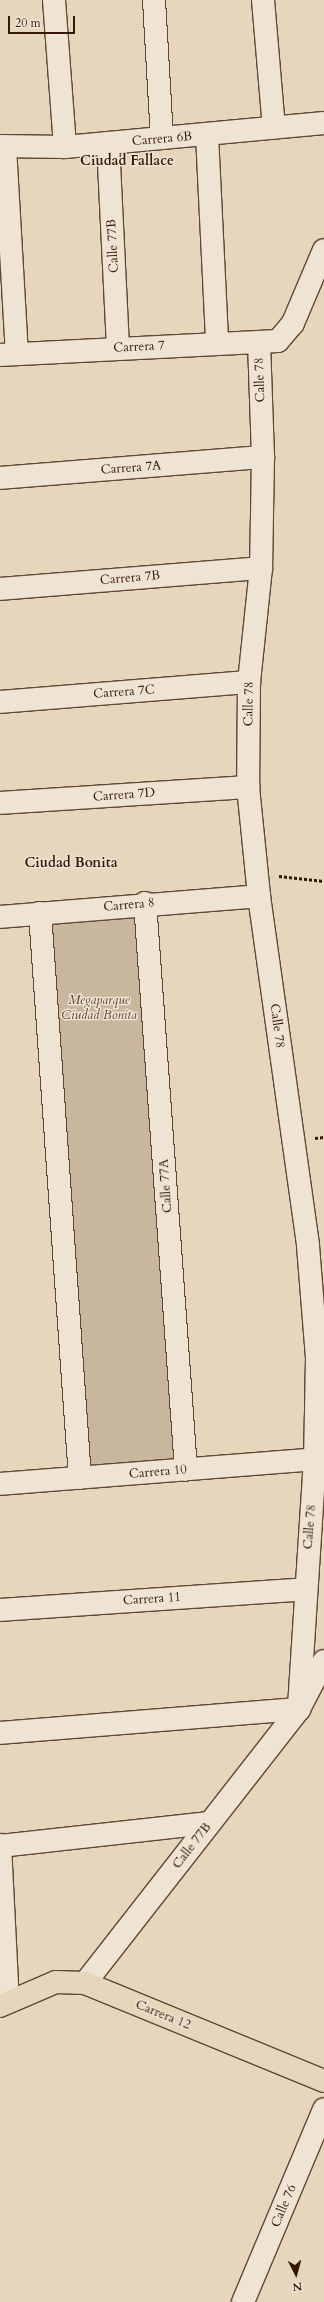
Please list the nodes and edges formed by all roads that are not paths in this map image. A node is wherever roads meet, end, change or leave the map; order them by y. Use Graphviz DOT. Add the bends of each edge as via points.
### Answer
graph roads {
  1 [pos="54,0"];
  2 [pos="154,0"];
  3 [pos="263,0"];
  4 [pos="324,123"];
  5 [pos="274,128"];
  6 [pos="207,135"];
  7 [pos="162,138"];
  8 [pos="108,143"];
  9 [pos="3,146"];
  10 [pos="65,147"];
  11 [pos="324,250"];
  12 [pos="268,342"];
  13 [pos="217,343"];
  14 [pos="118,348"];
  15 [pos="8,354"];
  16 [pos="263,457"];
  17 [pos="0,478"];
  18 [pos="260,568"];
  19 [pos="0,589"];
  20 [pos="249,682"];
  21 [pos="0,702"];
  22 [pos="248,787"];
  23 [pos="0,803"];
  24 [pos="259,896"];
  25 [pos="145,903"];
  26 [pos="40,913"];
  27 [pos="0,917"];
  28 [pos="316,1459"];
  29 [pos="186,1470"];
  30 [pos="80,1478"];
  31 [pos="0,1484"];
  32 [pos="305,1589"];
  33 [pos="0,1610"];
  34 [pos="324,1661"];
  35 [pos="299,1709"];
  36 [pos="0,1733"];
  37 [pos="210,1823"];
  38 [pos="0,1846"];
  39 [pos="85,1983"];
  40 [pos="4,2004"];
  41 [pos="324,2080"];
  42 [pos="324,2110"];
  43 [pos="243,2302"];
  1 -- 10 [label="street"];
  2 -- 7 [label="street"];
  3 -- 5 [label="street"];
  4 -- 5 [label="street, Carrera 6B"];
  5 -- 6 [label="street, Carrera 6B"];
  6 -- 7 [label="street, Carrera 6B"];
  6 -- 13 [label="street"];
  7 -- 8 [label="street, Carrera 6B"];
  8 -- 10 [label="street, Carrera 6B"];
  8 -- 14 [label="street, Calle 77B"];
  9 -- 10 [label="street, Carrera 6B"];
  9 -- 15 [label="street"];
  11 -- 12 [label="street" via="293,323"];
  12 -- 13 [label="street, Carrera 7"];
  12 -- 16 [label="street, Calle 78"];
  13 -- 14 [label="street, Carrera 7"];
  14 -- 15 [label="street, Carrera 7"];
  16 -- 17 [label="street, Carrera 7A"];
  16 -- 18 [label="street, Calle 78"];
  18 -- 19 [label="street, Carrera 7B"];
  18 -- 20 [label="street, Calle 78"];
  20 -- 21 [label="street, Carrera 7C"];
  20 -- 22 [label="street, Calle 78"];
  22 -- 23 [label="street, Carrera 7D"];
  22 -- 24 [label="street, Calle 78"];
  24 -- 25 [label="street, Carrera 8"];
  24 -- 28 [label="street, Calle 78" via="308,1246 317,1358"];
  25 -- 26 [label="street, Carrera 8"];
  25 -- 29 [label="street, Calle 77A"];
  26 -- 27 [label="street, Carrera 8"];
  26 -- 30 [label="street"];
  28 -- 29 [label="street, Carrera 10"];
  28 -- 32 [label="street, Calle 78"];
  29 -- 30 [label="street, Carrera 10"];
  30 -- 31 [label="street, Carrera 10"];
  32 -- 33 [label="street, Carrera 11"];
  32 -- 35 [label="street, Calle 78"];
  34 -- 35 [label="street, Calle 77B"];
  35 -- 36 [label="street"];
  35 -- 37 [label="street, Calle 77B"];
  37 -- 38 [label="street"];
  37 -- 39 [label="street, Calle 77B"];
  38 -- 40 [label="street"];
  39 -- 40 [label="main road, Carrera 12" via="56,1982"];
  39 -- 41 [label="main road, Carrera 12"];
  42 -- 43 [label="street, Calle 76"];
}
